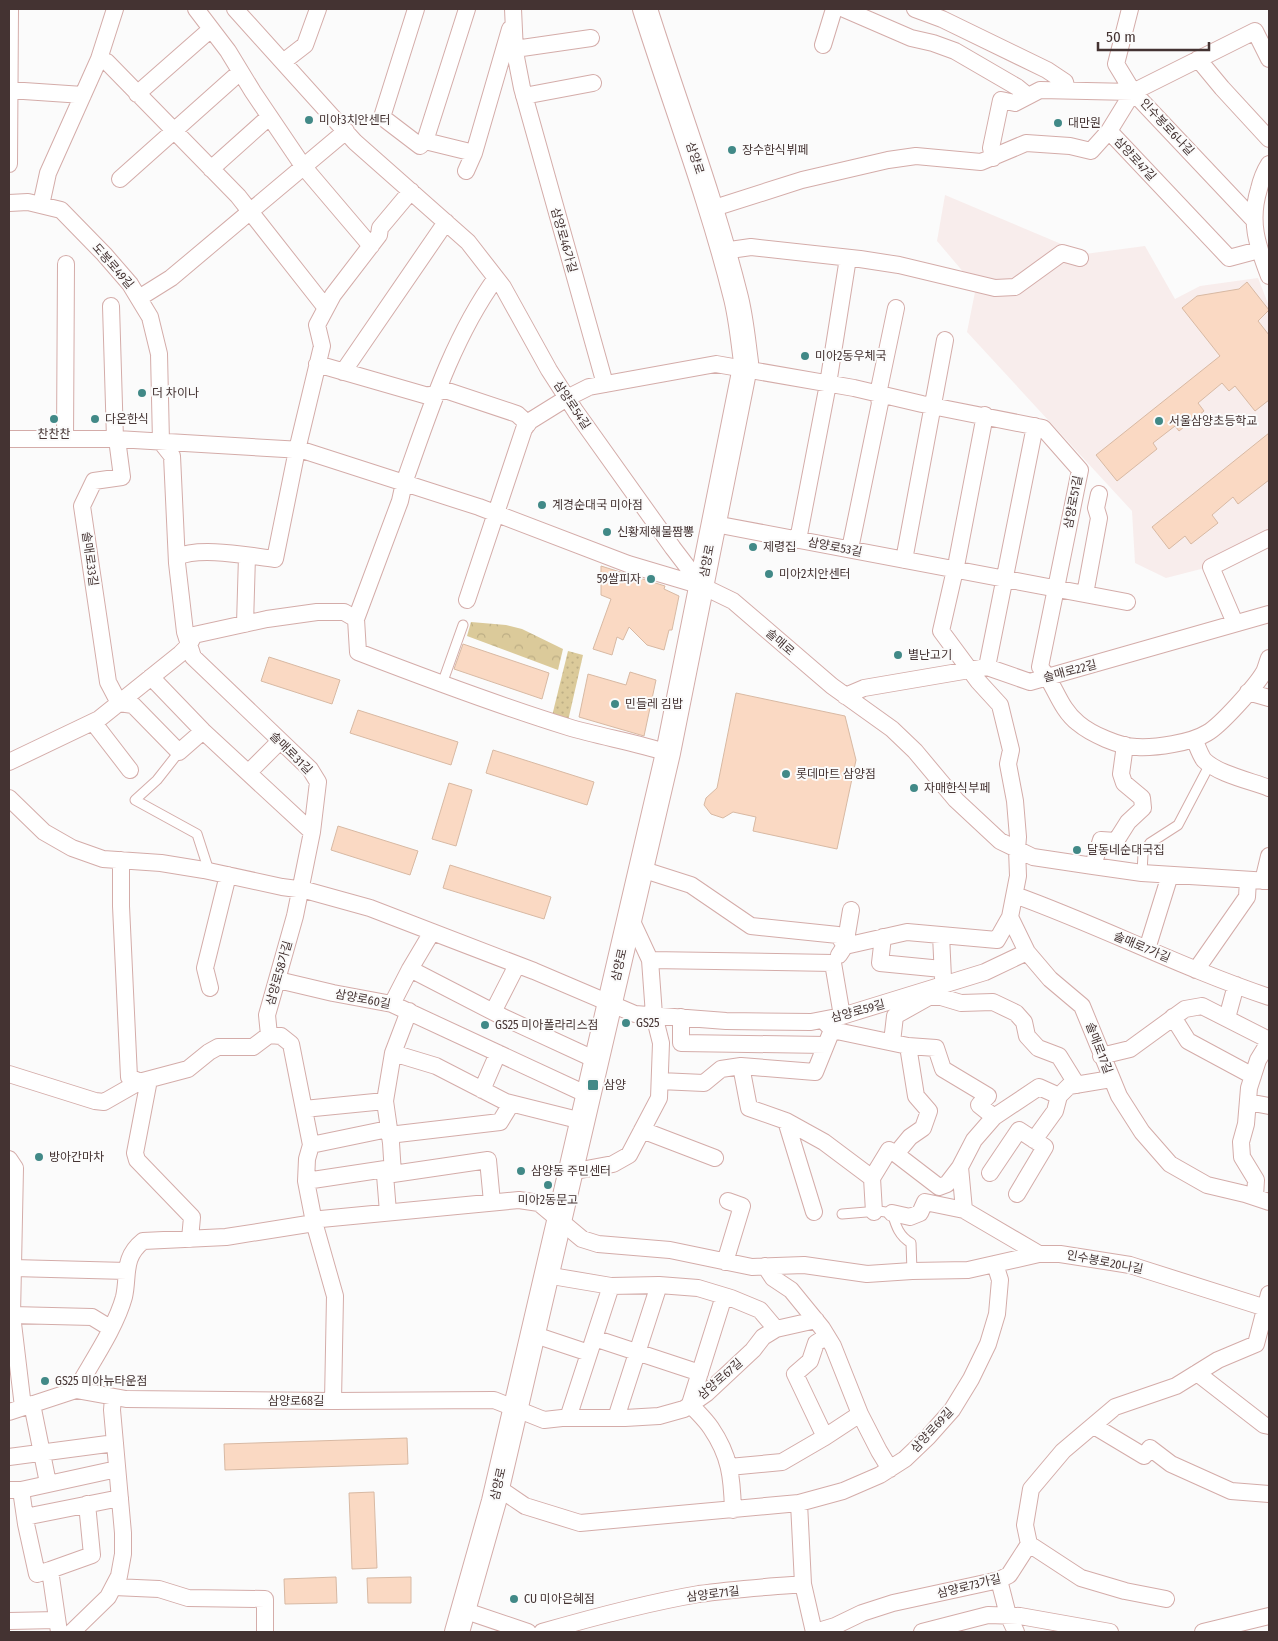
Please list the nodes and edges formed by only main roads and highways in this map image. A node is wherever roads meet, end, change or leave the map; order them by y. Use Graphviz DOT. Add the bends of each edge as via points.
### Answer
graph roads {
  1 [pos="645,9"];
  2 [pos="460,1621"];
  1 -- 2 [label="main road, 삼양로" via="736,296 746,362 668,753 497,1487"];
}
